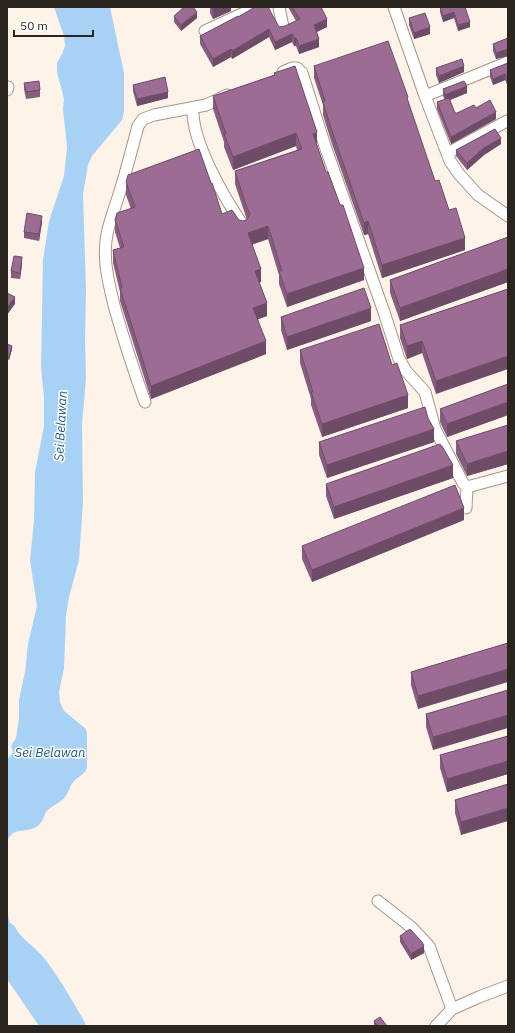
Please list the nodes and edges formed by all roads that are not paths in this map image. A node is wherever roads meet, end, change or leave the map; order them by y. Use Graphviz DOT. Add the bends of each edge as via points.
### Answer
graph roads {
  1 [pos="257,7"];
  2 [pos="279,7"];
  3 [pos="394,7"];
  4 [pos="283,27"];
  5 [pos="205,31"];
  6 [pos="508,62"];
  7 [pos="271,77"];
  8 [pos="235,91"];
  9 [pos="425,96"];
  10 [pos="194,108"];
  11 [pos="507,122"];
  12 [pos="448,152"];
  13 [pos="508,216"];
  14 [pos="243,227"];
  15 [pos="145,402"];
  16 [pos="508,476"];
  17 [pos="467,487"];
  18 [pos="466,508"];
  19 [pos="378,901"];
  20 [pos="508,986"];
  21 [pos="452,1010"];
  22 [pos="436,1026"];
  1 -- 5 [label="street"];
  2 -- 4 [label="street"];
  3 -- 9 [label="street"];
  6 -- 9 [label="street"];
  7 -- 17 [label="street" via="292,68 297,68 302,73 399,359 425,392 435,429"];
  8 -- 10 [label="street"];
  9 -- 12 [label="street"];
  10 -- 14 [label="street" via="193,117 198,143"];
  10 -- 15 [label="street" via="154,115 144,119 138,126 107,235 107,280 120,329"];
  11 -- 12 [label="street"];
  12 -- 13 [label="street" via="450,161 459,174 478,195"];
  16 -- 17 [label="street"];
  17 -- 18 [label="street"];
  19 -- 21 [label="street" via="411,927 428,946"];
  20 -- 21 [label="street"];
  21 -- 22 [label="street"];
}
